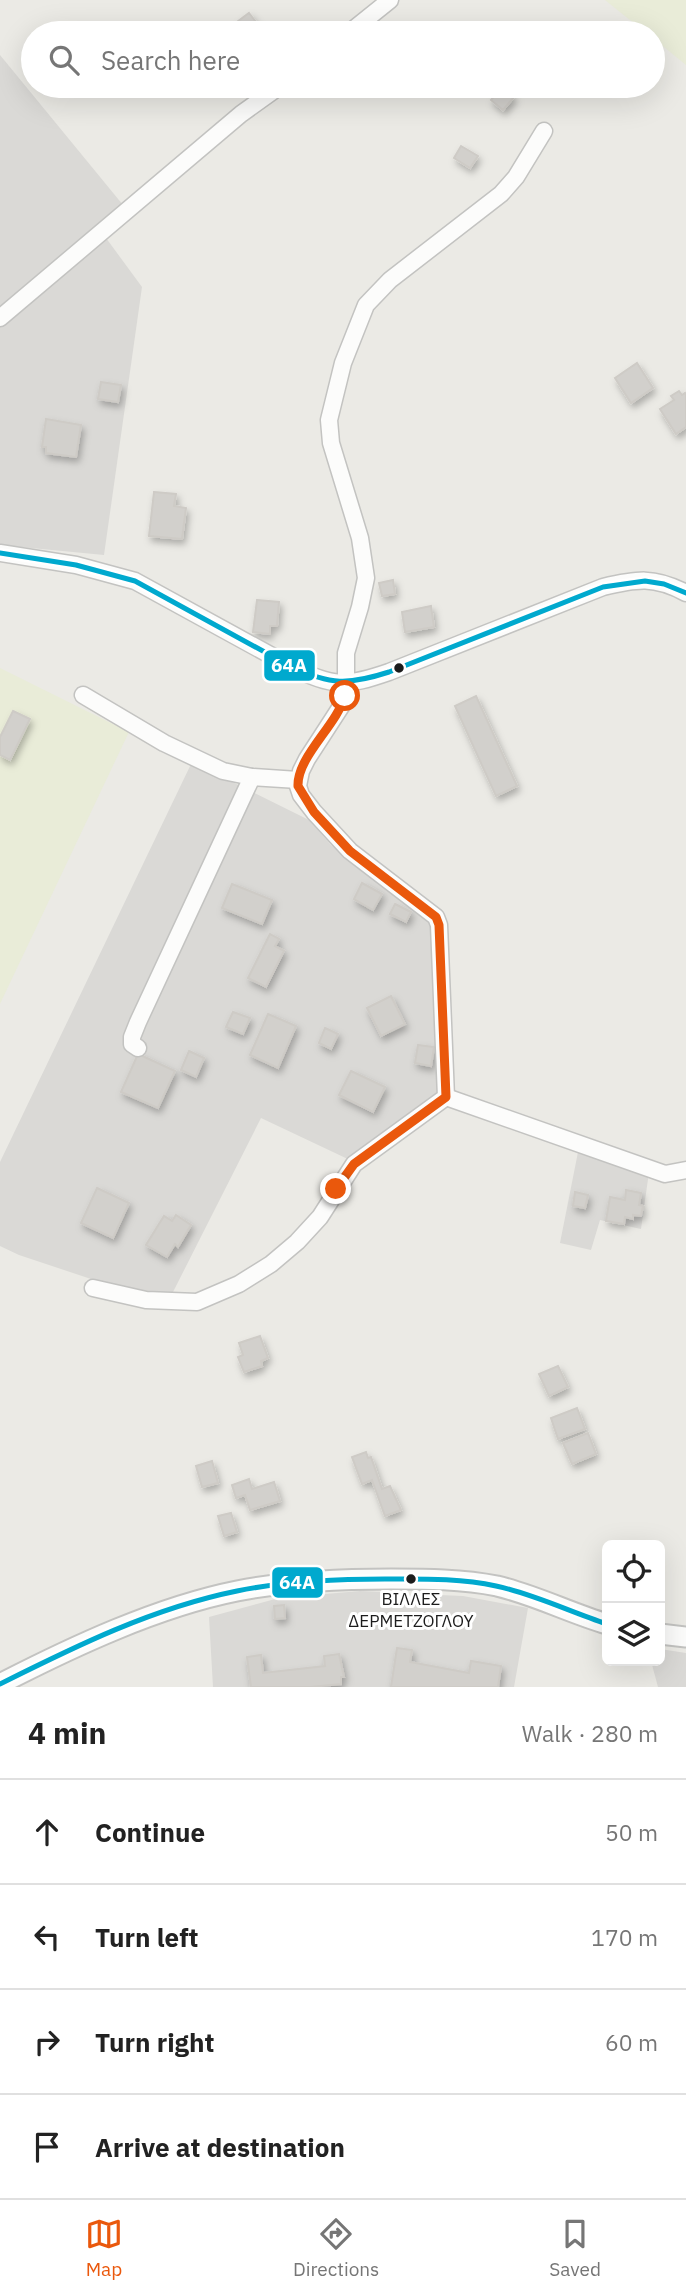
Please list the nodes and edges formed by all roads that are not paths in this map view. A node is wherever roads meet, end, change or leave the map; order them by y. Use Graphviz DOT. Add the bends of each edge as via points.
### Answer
graph roads {
  1 [pos="390,0"];
  2 [pos="364,21"];
  3 [pos="263,98"];
  4 [pos="544,131"];
  5 [pos="0,318"];
  6 [pos="0,553"];
  7 [pos="686,593"];
  8 [pos="346,684"];
  9 [pos="83,695"];
  10 [pos="252,777"];
  11 [pos="298,780"];
  12 [pos="138,1048"];
  13 [pos="446,1097"];
  14 [pos="686,1170"];
  15 [pos="93,1288"];
  16 [pos="602,1622"];
  17 [pos="665,1635"];
  18 [pos="686,1637"];
  19 [pos="0,1684"];
  1 -- 2 [label="street"];
  3 -- 5 [label="street"];
  4 -- 8 [label="street" via="509,185 379,289 356,325 336,387 329,431 365,565 364,592 345,653"];
  6 -- 8 [label="street" via="76,565 135,581 292,667"];
  7 -- 8 [label="street" via="651,579 603,587 389,672"];
  8 -- 11 [label="street" via="342,705"];
  9 -- 10 [label="street" via="176,749 223,771"];
  10 -- 11 [label="street"];
  10 -- 12 [label="street" via="138,1022 132,1044"];
  11 -- 13 [label="street" via="306,803 350,851 436,917"];
  13 -- 14 [label="street" via="666,1174"];
  13 -- 15 [label="street" via="354,1164 320,1217 297,1242 239,1284 197,1302 146,1300"];
  16 -- 19 [label="street" via="520,1592 472,1582 367,1579 282,1584 236,1591 174,1609"];
  17 -- 18 [label="street"];
}
